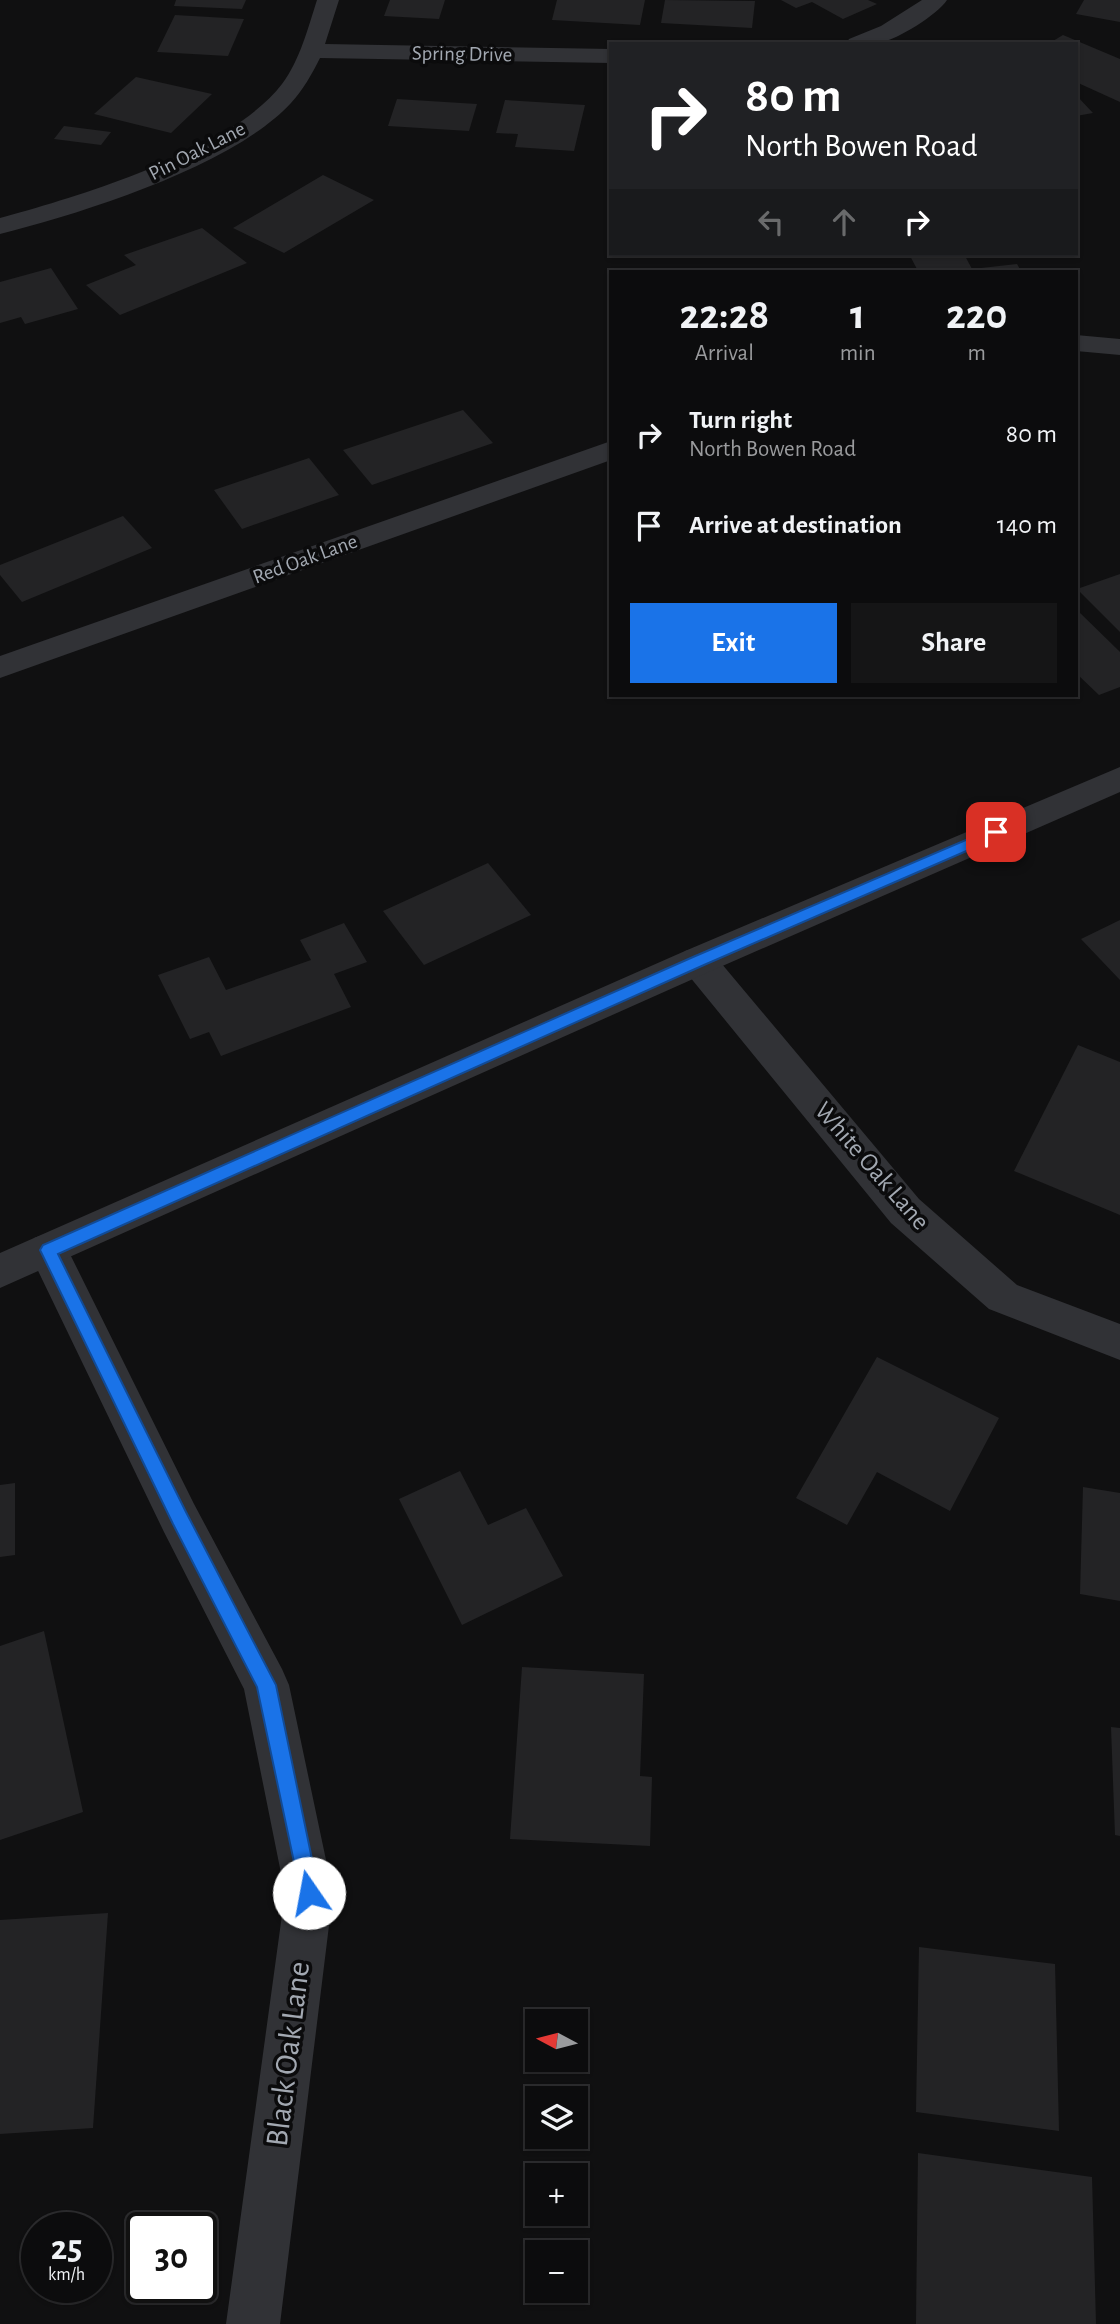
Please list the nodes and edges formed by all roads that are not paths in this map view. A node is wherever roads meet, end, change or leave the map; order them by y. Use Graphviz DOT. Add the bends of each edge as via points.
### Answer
graph roads {
  1 [pos="328,0"];
  2 [pos="936,0"];
  3 [pos="863,42"];
  4 [pos="313,51"];
  5 [pos="609,56"];
  6 [pos="0,226"];
  7 [pos="1078,343"];
  8 [pos="1120,347"];
  9 [pos="609,451"];
  10 [pos="0,667"];
  11 [pos="1120,779"];
  12 [pos="698,961"];
  13 [pos="48,1250"];
  14 [pos="0,1271"];
  15 [pos="1120,1342"];
  16 [pos="253,2324"];
  1 -- 4 [label="street, Pin Oak Lane"];
  2 -- 3 [label="street" via="911,19"];
  4 -- 5 [label="street, Spring Drive"];
  4 -- 6 [label="street, Pin Oak Lane" via="281,100 235,137 143,178"];
  7 -- 8 [label="street"];
  9 -- 10 [label="street, Red Oak Lane"];
  11 -- 12 [label="street"];
  12 -- 13 [label="street"];
  12 -- 15 [label="street, White Oak Lane" via="905,1211 1003,1297"];
  13 -- 14 [label="street"];
  13 -- 16 [label="street, Black Oak Lane" via="266,1685 309,1893"];
}
